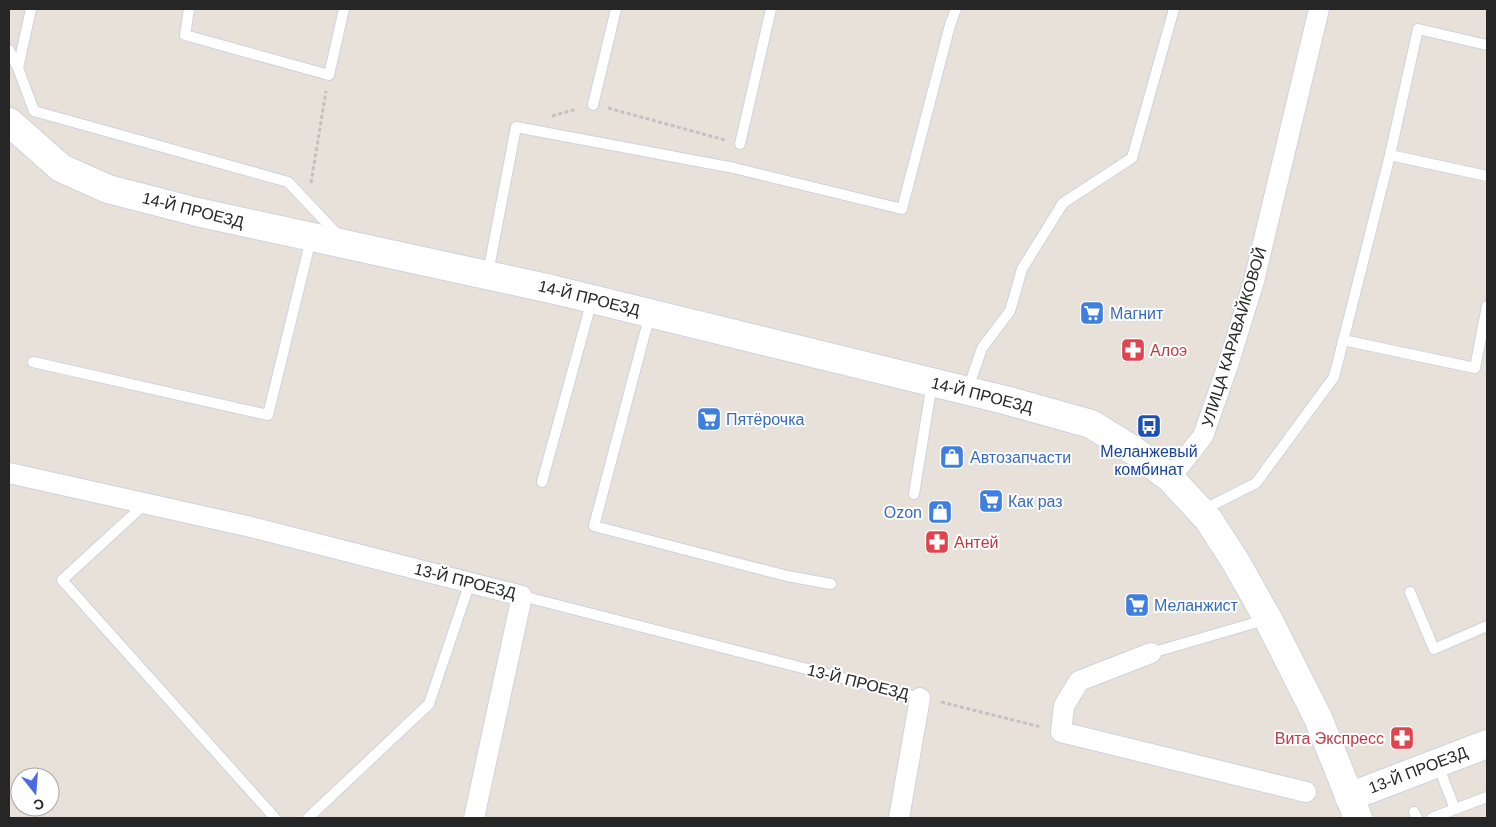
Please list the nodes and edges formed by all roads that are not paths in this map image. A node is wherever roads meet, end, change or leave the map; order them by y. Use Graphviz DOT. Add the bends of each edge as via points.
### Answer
graph roads {
  1 [pos="31,9"];
  2 [pos="189,9"];
  3 [pos="344,9"];
  4 [pos="616,9"];
  5 [pos="771,9"];
  6 [pos="956,9"];
  7 [pos="1174,9"];
  8 [pos="1319,9"];
  9 [pos="1487,44"];
  10 [pos="9,50"];
  11 [pos="18,68"];
  12 [pos="593,104"];
  13 [pos="9,122"];
  14 [pos="740,144"];
  15 [pos="1390,155"];
  16 [pos="1487,176"];
  17 [pos="312,238"];
  18 [pos="347,245"];
  19 [pos="488,275"];
  20 [pos="592,299"];
  21 [pos="1487,306"];
  22 [pos="650,313"];
  23 [pos="1344,340"];
  24 [pos="34,362"];
  25 [pos="932,382"];
  26 [pos="968,391"];
  27 [pos="9,473"];
  28 [pos="1170,478"];
  29 [pos="542,482"];
  30 [pos="914,494"];
  31 [pos="146,502"];
  32 [pos="1200,511"];
  33 [pos="470,582"];
  34 [pos="831,584"];
  35 [pos="1410,592"];
  36 [pos="522,596"];
  37 [pos="1268,619"];
  38 [pos="1487,626"];
  39 [pos="1151,653"];
  40 [pos="920,698"];
  41 [pos="1487,744"];
  42 [pos="1437,763"];
  43 [pos="1306,792"];
  44 [pos="1487,797"];
  45 [pos="1354,808"];
  46 [pos="1455,809"];
  47 [pos="276,818"];
  48 [pos="308,818"];
  49 [pos="474,818"];
  50 [pos="899,818"];
  51 [pos="1432,818"];
  1 -- 11 [label="lane"];
  2 -- 3 [label="lane" via="185,35 329,76"];
  4 -- 12 [label="lane"];
  5 -- 14 [label="lane"];
  6 -- 19 [label="lane" via="902,209 734,168 516,127"];
  7 -- 26 [label="lane" via="1132,158 1063,203 1022,269 1010,311 982,348"];
  8 -- 28 [label="street, УЛИЦА КАРАВАЙКОВОЙ" via="1254,282 1230,360 1203,436"];
  9 -- 15 [label="lane" via="1418,30"];
  10 -- 11 [label="lane"];
  11 -- 18 [label="lane" via="34,111 288,182"];
  13 -- 17 [label="main road, 14-Й ПРОЕЗД" via="61,168 108,189"];
  15 -- 16 [label="lane"];
  15 -- 23 [label="lane"];
  17 -- 18 [label="main road, 14-Й ПРОЕЗД"];
  17 -- 24 [label="lane" via="268,415"];
  18 -- 19 [label="main road, 14-Й ПРОЕЗД"];
  19 -- 20 [label="main road, 14-Й ПРОЕЗД"];
  20 -- 22 [label="main road, 14-Й ПРОЕЗД"];
  20 -- 29 [label="lane"];
  21 -- 23 [label="lane" via="1475,368"];
  22 -- 25 [label="main road, 14-Й ПРОЕЗД"];
  22 -- 34 [label="lane" via="594,526"];
  23 -- 32 [label="lane" via="1334,377 1256,483"];
  25 -- 26 [label="main road, 14-Й ПРОЕЗД"];
  25 -- 30 [label="lane"];
  26 -- 28 [label="main road, 14-Й ПРОЕЗД" via="1090,424 1133,450"];
  27 -- 31 [label="street, 13-Й ПРОЕЗД"];
  28 -- 32 [label="main road"];
  31 -- 33 [label="street, 13-Й ПРОЕЗД"];
  31 -- 47 [label="lane" via="62,580"];
  32 -- 37 [label="main road" via="1234,559"];
  33 -- 36 [label="street, 13-Й ПРОЕЗД"];
  33 -- 48 [label="lane" via="429,704"];
  35 -- 38 [label="lane" via="1434,649"];
  36 -- 40 [label="lane, 13-Й ПРОЕЗД"];
  36 -- 49 [label="street"];
  37 -- 39 [label="lane"];
  37 -- 45 [label="main road" via="1318,718"];
  39 -- 43 [label="street" via="1079,681 1064,706 1061,732"];
  40 -- 50 [label="street"];
  41 -- 42 [label="main road, 13-Й ПРОЕЗД"];
  42 -- 45 [label="main road, 13-Й ПРОЕЗД"];
  42 -- 46 [label="lane"];
  44 -- 46 [label="lane"];
  46 -- 51 [label="lane"];
}
